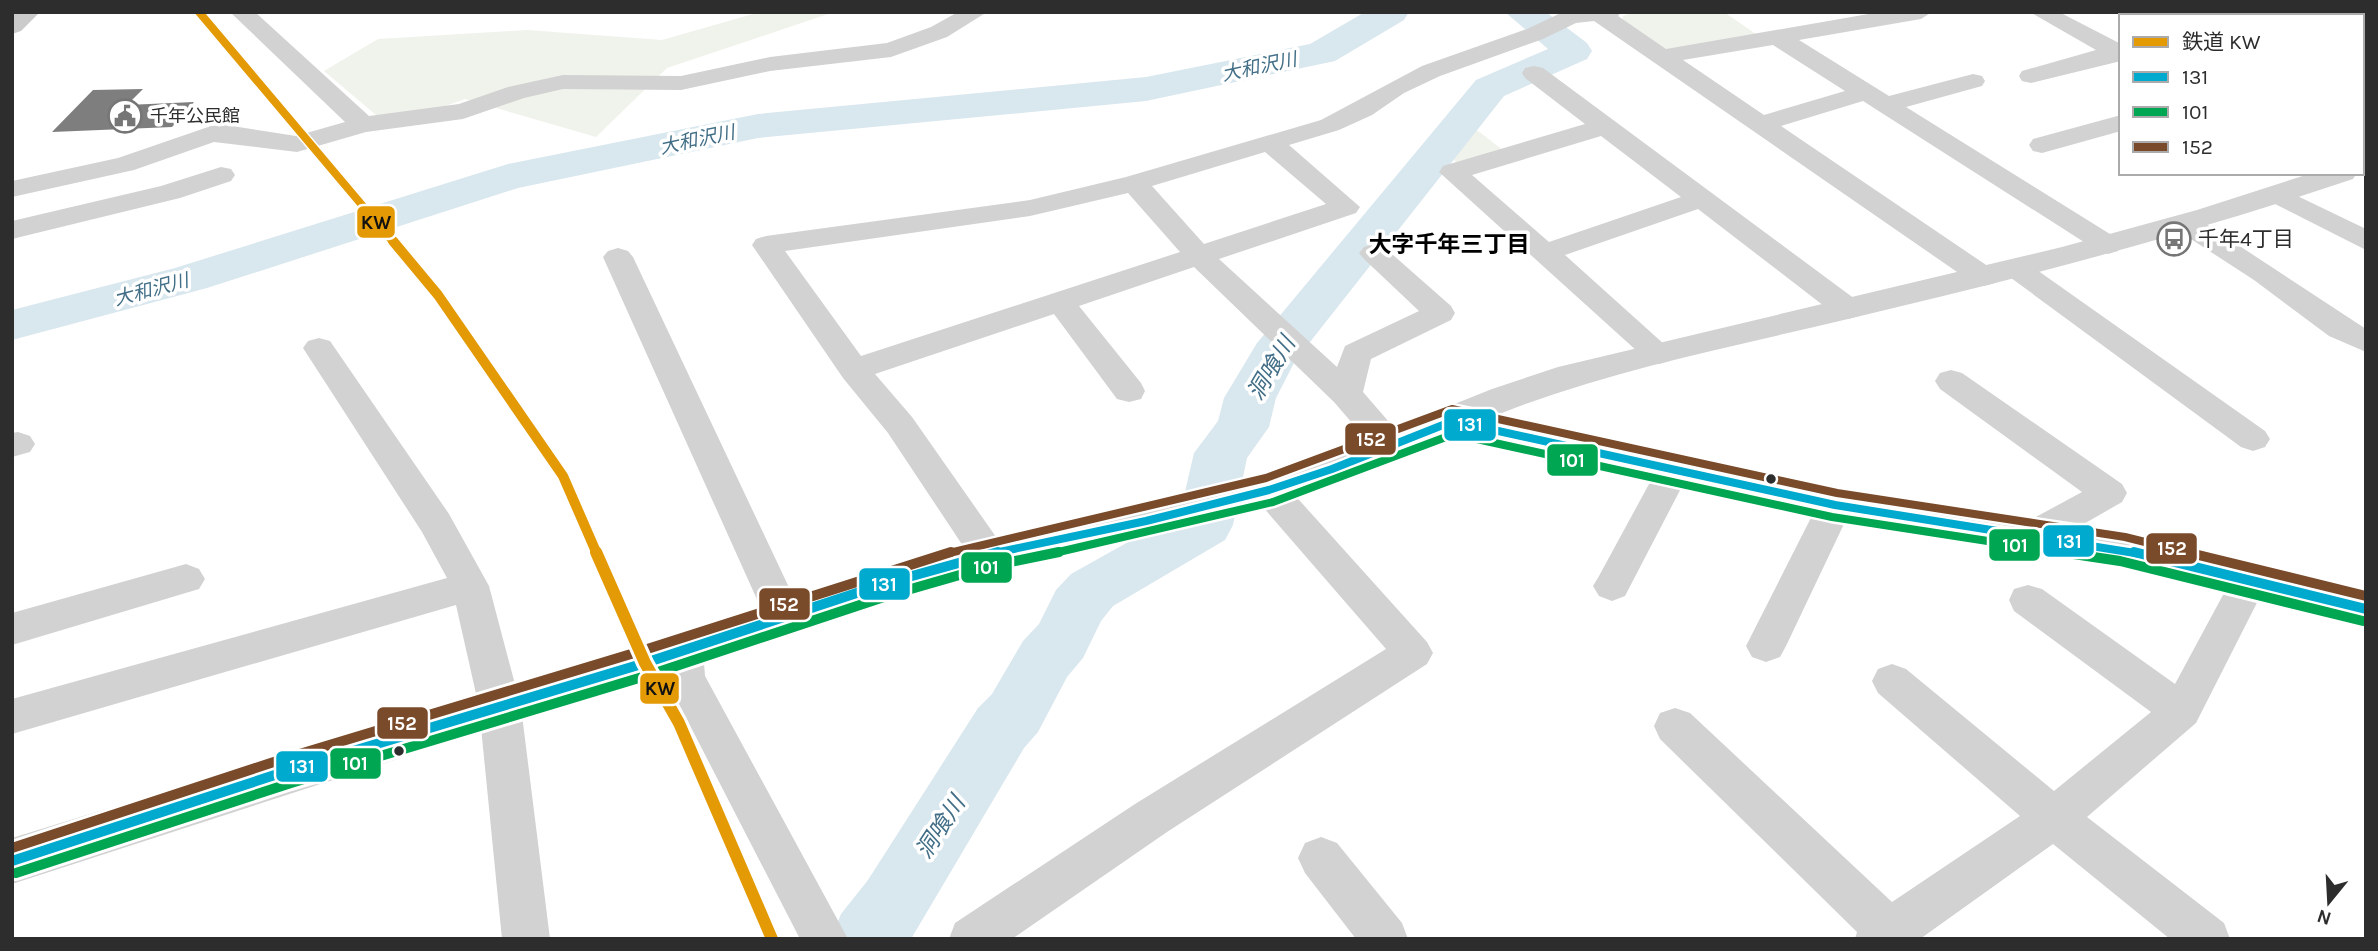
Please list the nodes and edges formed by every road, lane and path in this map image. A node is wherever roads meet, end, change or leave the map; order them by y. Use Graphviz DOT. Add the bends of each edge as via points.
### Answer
graph roads {
  1 [pos="28,12"];
  2 [pos="242,12"];
  3 [pos="976,12"];
  4 [pos="2041,12"];
  5 [pos="2279,12"];
  6 [pos="1916,13"];
  7 [pos="1605,14"];
  8 [pos="2288,14"];
  9 [pos="12,26"];
  10 [pos="1779,38"];
  11 [pos="2119,52"];
  12 [pos="2119,53"];
  13 [pos="1661,57"];
  14 [pos="1534,73"];
  15 [pos="2031,76"];
  16 [pos="1973,81"];
  17 [pos="1874,99"];
  18 [pos="1761,124"];
  19 [pos="2119,124"];
  20 [pos="363,125"];
  21 [pos="1605,127"];
  22 [pos="1270,143"];
  23 [pos="2042,145"];
  24 [pos="221,175"];
  25 [pos="2336,175"];
  26 [pos="1134,183"];
  27 [pos="12,189"];
  28 [pos="2279,195"];
  29 [pos="1701,199"];
  30 [pos="2187,224"];
  31 [pos="12,230"];
  32 [pos="2366,241"];
  33 [pos="2108,245"];
  34 [pos="1547,252"];
  35 [pos="1374,253"];
  36 [pos="1199,256"];
  37 [pos="618,257"];
  38 [pos="2017,269"];
  39 [pos="1984,277"];
  40 [pos="1060,302"];
  41 [pos="1848,309"];
  42 [pos="2366,342"];
  43 [pos="319,348"];
  44 [pos="1659,354"];
  45 [pos="854,370"];
  46 [pos="1951,380"];
  47 [pos="1129,391"];
  48 [pos="1346,394"];
  49 [pos="1453,421"];
  50 [pos="2253,439"];
  51 [pos="1390,445"];
  52 [pos="1674,471"];
  53 [pos="1269,490"];
  54 [pos="1835,505"];
  55 [pos="2036,534"];
  56 [pos="988,554"];
  57 [pos="186,579"];
  58 [pos="2250,579"];
  59 [pos="470,586"];
  60 [pos="1612,586"];
  61 [pos="2028,600"];
  62 [pos="2366,609"];
  63 [pos="783,615"];
  64 [pos="12,629"];
  65 [pos="1766,646"];
  66 [pos="682,650"];
  67 [pos="1892,681"];
  68 [pos="500,707"];
  69 [pos="2181,711"];
  70 [pos="12,717"];
  71 [pos="1675,726"];
  72 [pos="2054,818"];
  73 [pos="1321,858"];
  74 [pos="12,861"];
  75 [pos="1888,937"];
  76 [pos="526,939"];
  77 [pos="825,939"];
  78 [pos="972,939"];
  79 [pos="1385,939"];
  80 [pos="2207,939"];
  1 -- 9 [label="main road"];
  2 -- 20 [label="street"];
  3 -- 20 [label="street" via="891,50 770,64 681,83 563,82 463,111"];
  4 -- 11 [label="street"];
  5 -- 8 [label="street"];
  6 -- 10 [label="street"];
  7 -- 13 [label="street"];
  7 -- 22 [label="street" via="1571,17 1431,71 1330,125"];
  10 -- 13 [label="street"];
  10 -- 17 [label="street"];
  12 -- 15 [label="street"];
  13 -- 18 [label="street"];
  14 -- 21 [label="street"];
  16 -- 17 [label="street"];
  17 -- 18 [label="street"];
  17 -- 33 [label="street"];
  18 -- 39 [label="street"];
  19 -- 23 [label="street"];
  20 -- 27 [label="street" via="297,144 211,134 125,164"];
  21 -- 29 [label="street"];
  21 -- 34 [label="street" via="1453,172"];
  22 -- 26 [label="street"];
  22 -- 36 [label="street" via="1346,207"];
  24 -- 31 [label="street"];
  25 -- 28 [label="street"];
  26 -- 36 [label="street"];
  26 -- 45 [label="street" via="1030,208 766,245"];
  28 -- 30 [label="street"];
  28 -- 32 [label="street"];
  29 -- 34 [label="street"];
  29 -- 41 [label="street"];
  30 -- 33 [label="street"];
  30 -- 42 [label="street"];
  33 -- 38 [label="street"];
  34 -- 44 [label="street"];
  35 -- 48 [label="street" via="1440,313 1356,353"];
  36 -- 40 [label="street"];
  36 -- 48 [label="street"];
  37 -- 63 [label="street"];
  38 -- 39 [label="street"];
  38 -- 50 [label="street"];
  39 -- 41 [label="street"];
  40 -- 45 [label="street"];
  40 -- 47 [label="street"];
  41 -- 44 [label="street"];
  43 -- 59 [label="street" via="436,524"];
  44 -- 49 [label="street" via="1540,385"];
  45 -- 56 [label="street" via="900,425"];
  46 -- 55 [label="street" via="2109,493"];
  48 -- 51 [label="street"];
  49 -- 51 [label="street"];
  49 -- 52 [label="street"];
  51 -- 53 [label="street"];
  52 -- 54 [label="street"];
  52 -- 60 [label="street"];
  53 -- 56 [label="street"];
  53 -- 78 [label="street" via="1413,653 1151,818"];
  54 -- 55 [label="street"];
  54 -- 65 [label="street"];
  55 -- 58 [label="street"];
  56 -- 63 [label="street"];
  57 -- 64 [label="street"];
  58 -- 62 [label="street"];
  58 -- 69 [label="street"];
  59 -- 68 [label="street"];
  59 -- 70 [label="street"];
  61 -- 69 [label="street"];
  63 -- 66 [label="street"];
  66 -- 68 [label="street"];
  66 -- 77 [label="street" via="685,677"];
  67 -- 72 [label="street"];
  68 -- 74 [label="street"];
  68 -- 76 [label="street"];
  69 -- 72 [label="street"];
  71 -- 75 [label="street"];
  72 -- 75 [label="street"];
  72 -- 80 [label="street"];
  73 -- 79 [label="street"];
}
